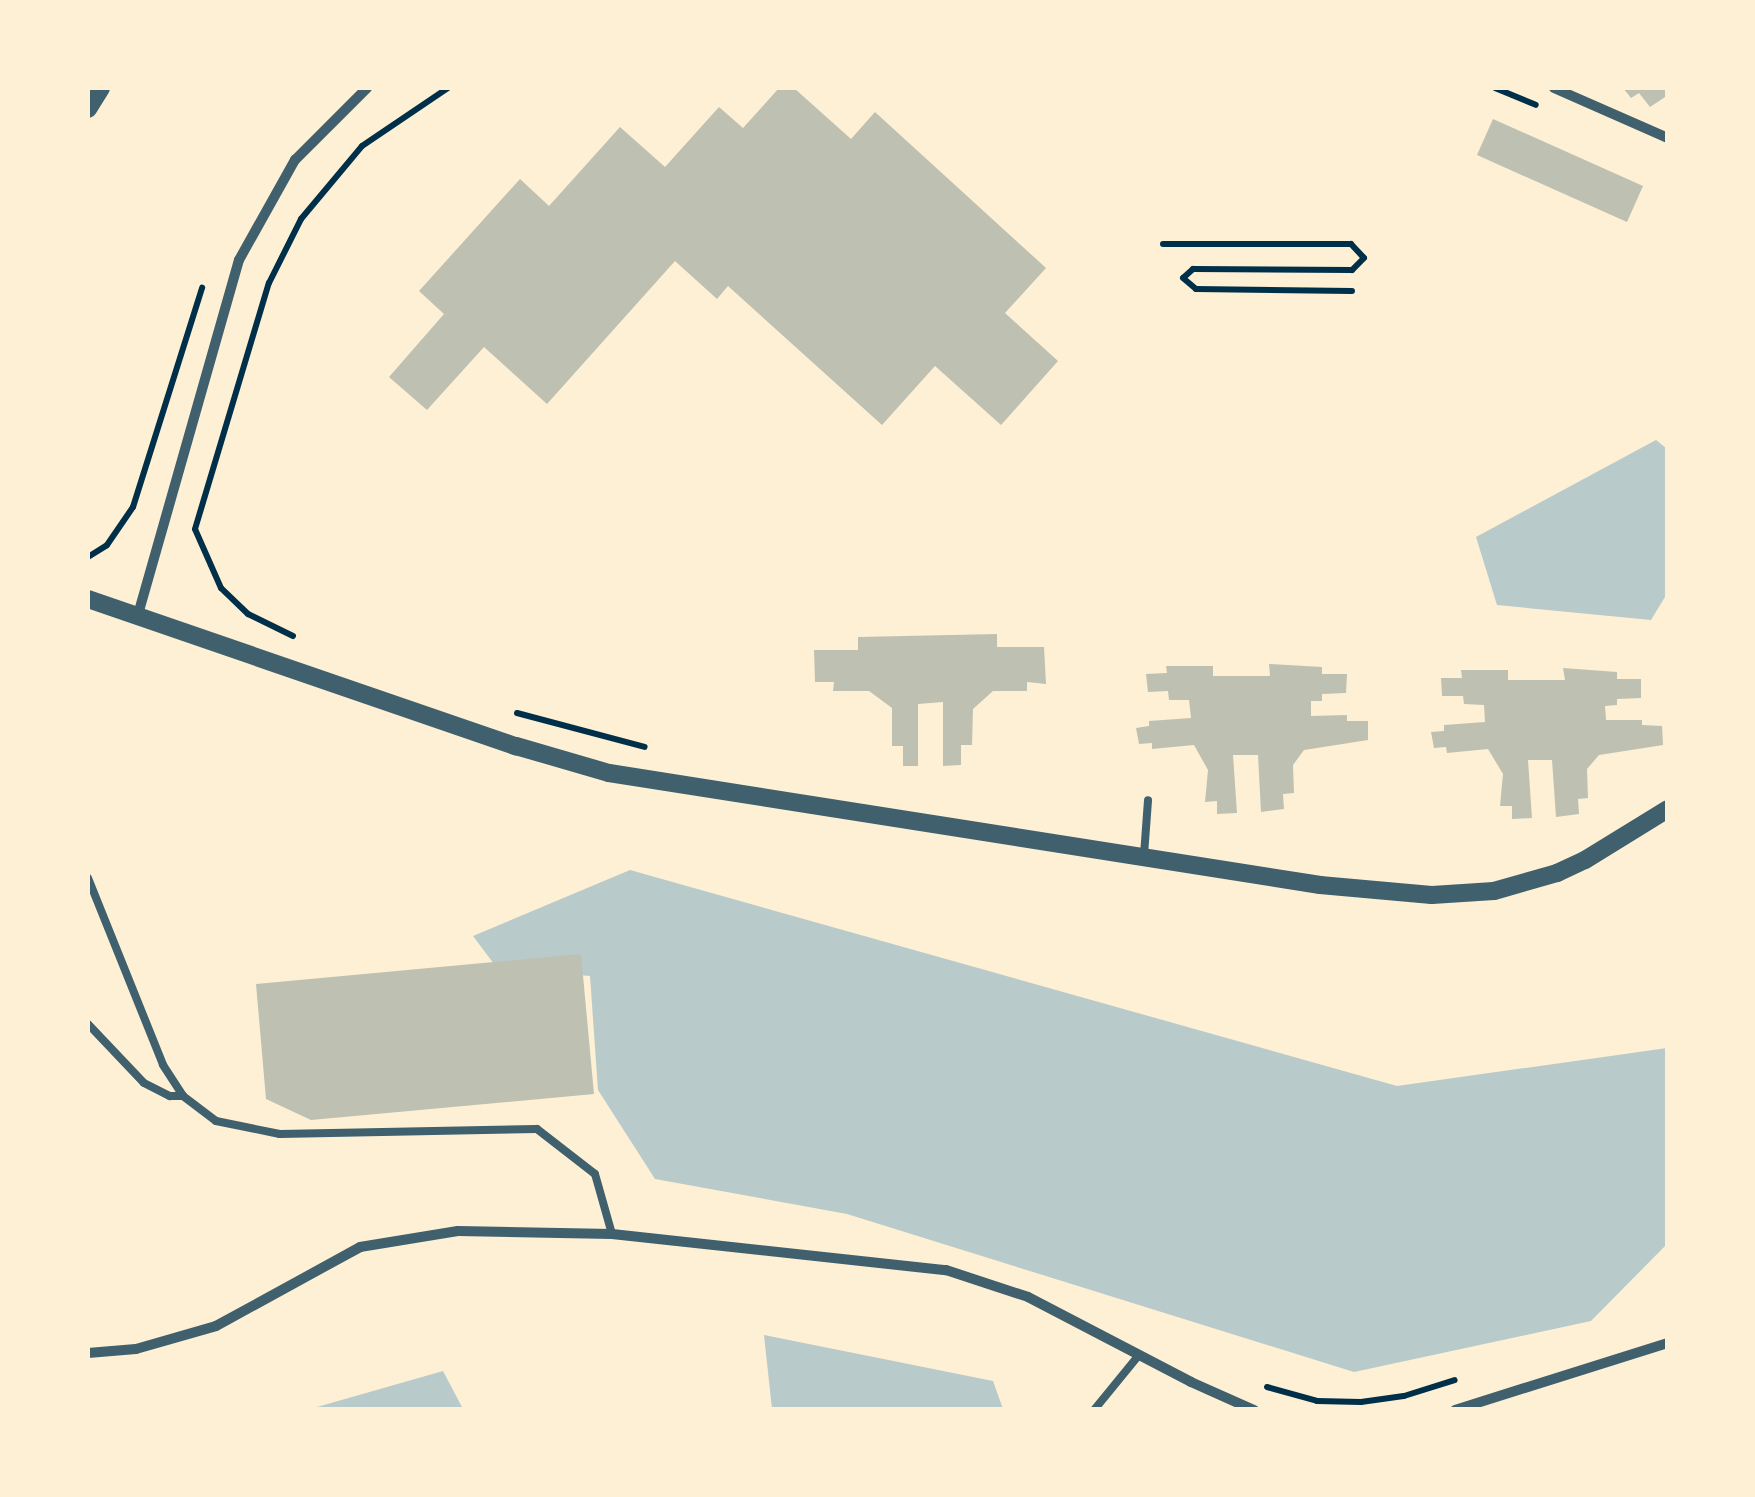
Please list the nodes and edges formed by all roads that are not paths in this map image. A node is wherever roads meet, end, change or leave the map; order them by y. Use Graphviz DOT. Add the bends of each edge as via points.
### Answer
graph roads {
  1 [pos="102,88"];
  2 [pos="366,88"];
  3 [pos="1554,88"];
  4 [pos="88,109"];
  5 [pos="1668,138"];
  6 [pos="88,599"];
  7 [pos="137,619"];
  8 [pos="1148,800"];
  9 [pos="1668,809"];
  10 [pos="1144,858"];
  11 [pos="88,878"];
  12 [pos="88,1024"];
  13 [pos="183,1096"];
  14 [pos="612,1234"];
  15 [pos="1668,1343"];
  16 [pos="88,1352"];
  17 [pos="1139,1355"];
  18 [pos="1094,1410"];
  19 [pos="1254,1410"];
  20 [pos="1456,1410"];
  1 -- 4 [label="street"];
  2 -- 7 [label="street" via="295,160 239,260"];
  3 -- 5 [label="street"];
  6 -- 7 [label="street"];
  7 -- 10 [label="street" via="609,773"];
  8 -- 10 [label="lane"];
  9 -- 10 [label="street" via="1557,873 1464,894 1366,891"];
  11 -- 13 [label="lane" via="164,1065"];
  12 -- 13 [label="lane" via="144,1083"];
  13 -- 14 [label="lane" via="216,1121 280,1134 538,1130 595,1174"];
  14 -- 16 [label="street" via="458,1231 360,1247 216,1326 136,1349"];
  14 -- 17 [label="street" via="946,1270 1028,1297"];
  15 -- 20 [label="street"];
  17 -- 18 [label="lane"];
  17 -- 19 [label="street"];
}
